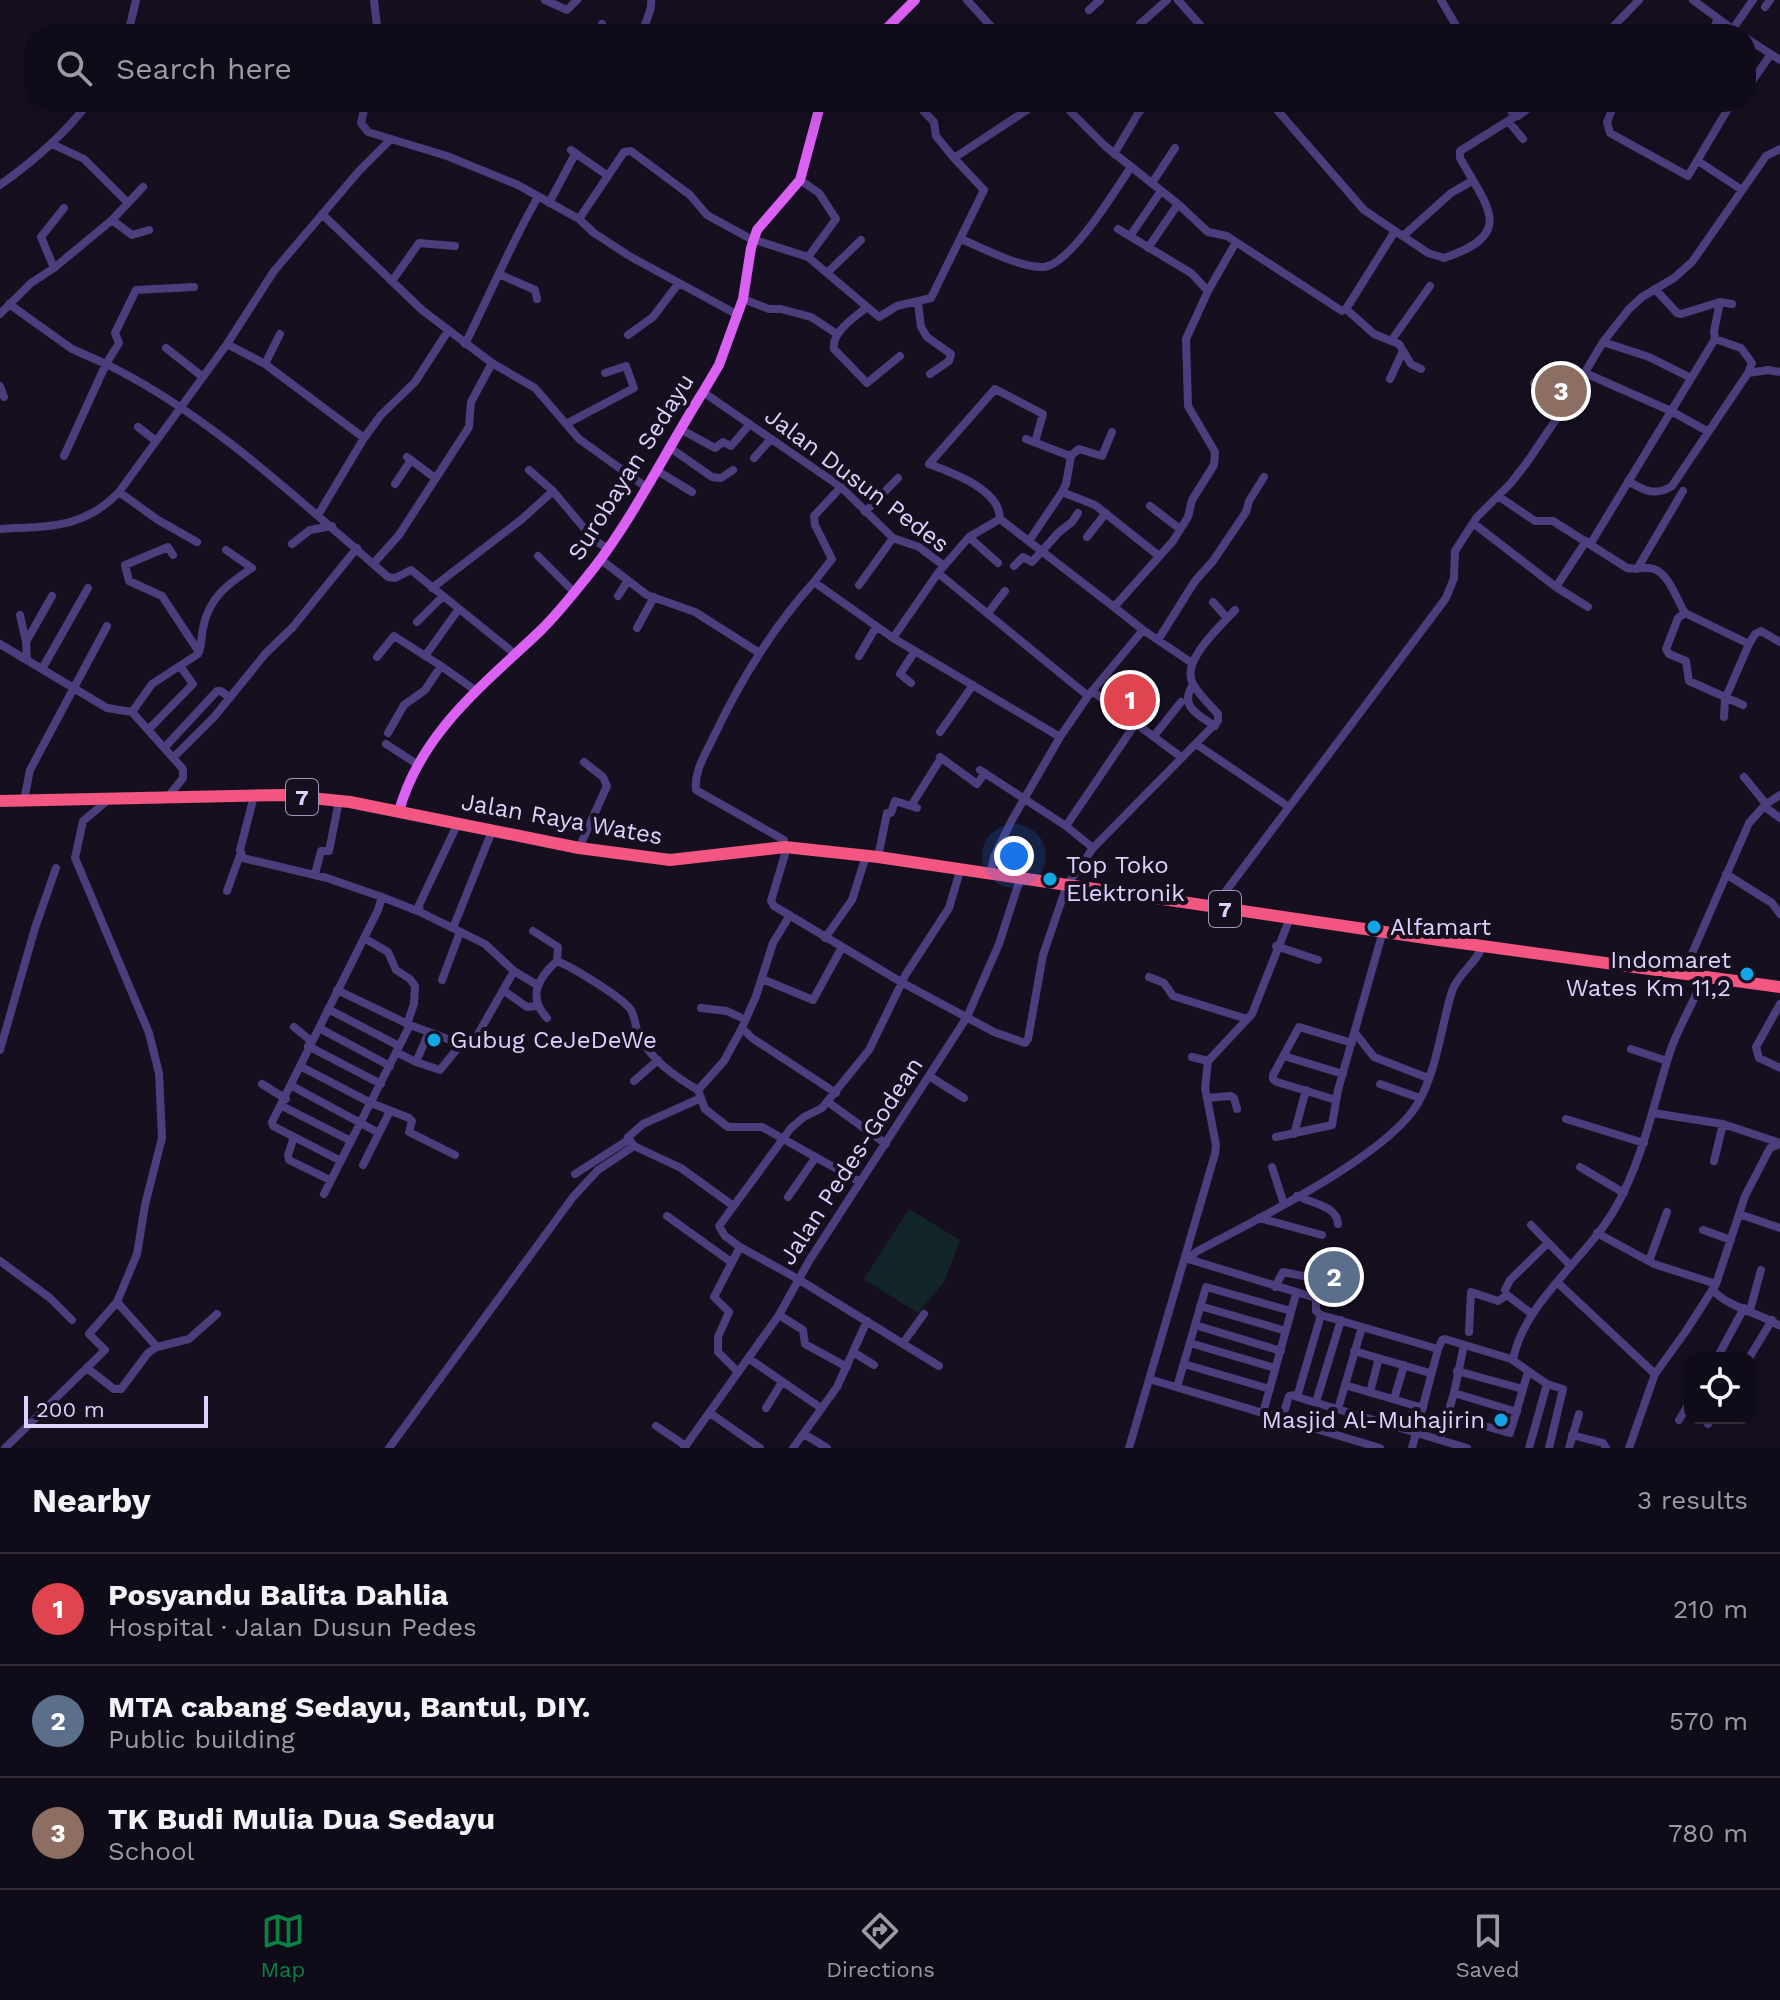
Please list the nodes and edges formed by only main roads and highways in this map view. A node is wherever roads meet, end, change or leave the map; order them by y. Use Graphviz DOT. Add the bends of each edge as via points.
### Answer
graph roads {
  1 [pos="915,0"];
  2 [pos="891,24"];
  3 [pos="818,112"];
  4 [pos="0,801"];
  5 [pos="399,811"];
  6 [pos="1780,987"];
  1 -- 2 [label="main road"];
  3 -- 5 [label="main road, Surobayan Sedayu" via="800,180 753,240 738,315 703,392 600,559 541,630 475,690 417,764"];
  4 -- 5 [label="highway, Jalan Raya Wates / 7" via="254,796"];
  5 -- 6 [label="highway, Jalan Raya Wates / 7" via="579,848 670,860 785,847 872,856"];
}
